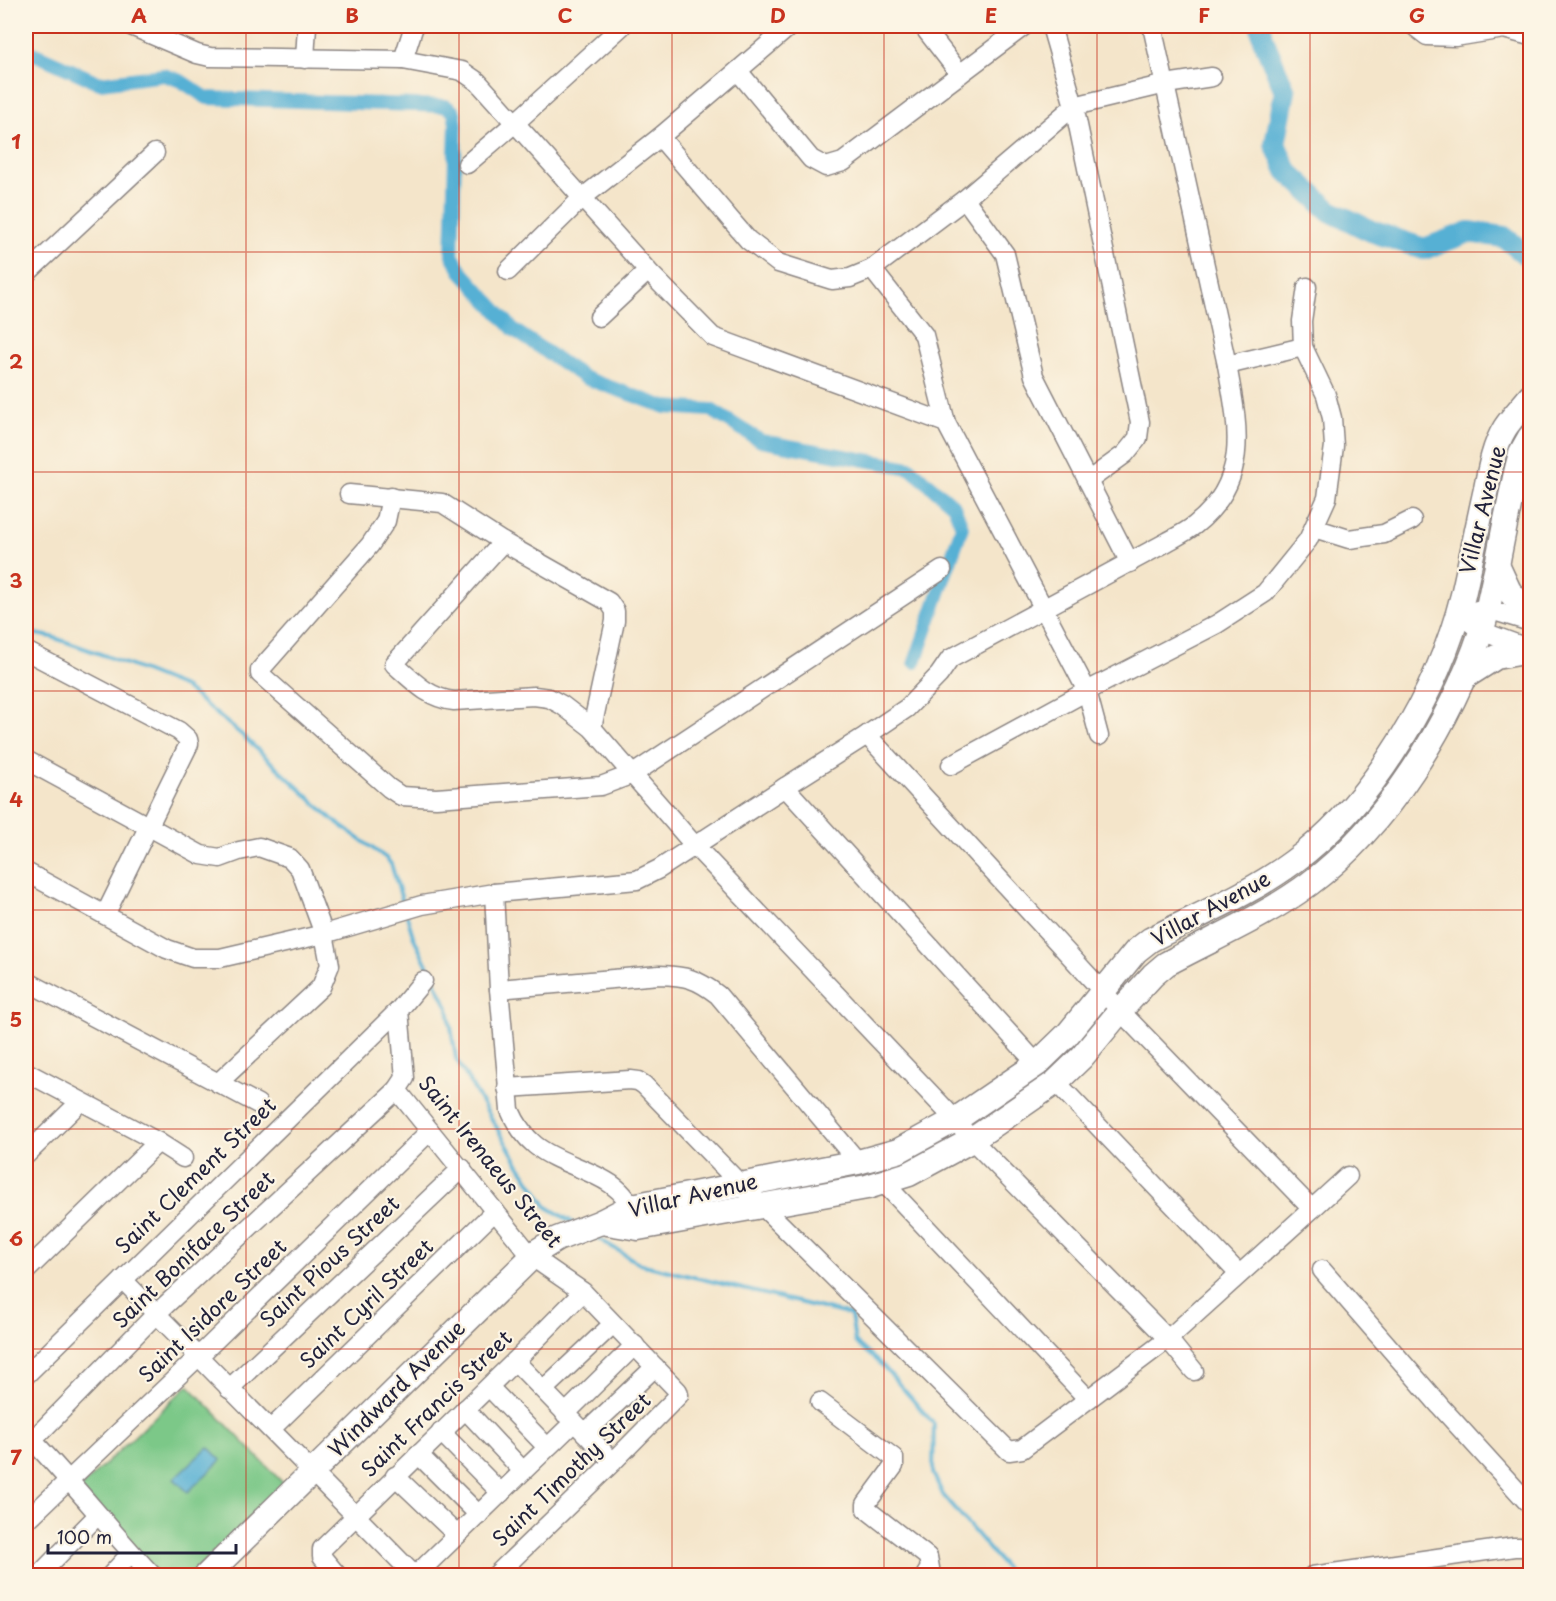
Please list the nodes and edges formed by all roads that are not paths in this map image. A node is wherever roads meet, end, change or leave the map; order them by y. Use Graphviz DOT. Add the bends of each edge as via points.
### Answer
graph roads {
  1 [pos="307,26"];
  2 [pos="414,26"];
  3 [pos="622,26"];
  4 [pos="790,26"];
  5 [pos="923,26"];
  6 [pos="1024,26"];
  7 [pos="1051,26"];
  8 [pos="1152,26"];
  9 [pos="1414,26"];
  10 [pos="142,27"];
  11 [pos="1530,36"];
  12 [pos="305,59"];
  13 [pos="403,60"];
  14 [pos="738,71"];
  15 [pos="960,74"];
  16 [pos="1212,76"];
  17 [pos="1166,84"];
  18 [pos="1074,106"];
  19 [pos="515,123"];
  20 [pos="660,137"];
  21 [pos="155,153"];
  22 [pos="467,164"];
  23 [pos="582,198"];
  24 [pos="965,199"];
  25 [pos="872,269"];
  26 [pos="508,271"];
  27 [pos="648,271"];
  28 [pos="26,274"];
  29 [pos="1307,287"];
  30 [pos="599,317"];
  31 [pos="1303,347"];
  32 [pos="1227,365"];
  33 [pos="1530,397"];
  34 [pos="946,423"];
  35 [pos="1530,437"];
  36 [pos="1088,481"];
  37 [pos="350,494"];
  38 [pos="391,497"];
  39 [pos="1412,520"];
  40 [pos="1314,528"];
  41 [pos="503,542"];
  42 [pos="1130,562"];
  43 [pos="1497,565"];
  44 [pos="942,570"];
  45 [pos="1043,609"];
  46 [pos="1458,613"];
  47 [pos="1530,615"];
  48 [pos="1484,620"];
  49 [pos="1530,622"];
  50 [pos="1530,650"];
  51 [pos="26,651"];
  52 [pos="1463,678"];
  53 [pos="1086,691"];
  54 [pos="592,728"];
  55 [pos="867,735"];
  56 [pos="1099,736"];
  57 [pos="26,760"];
  58 [pos="951,765"];
  59 [pos="633,774"];
  60 [pos="785,787"];
  61 [pos="149,826"];
  62 [pos="696,846"];
  63 [pos="26,872"];
  64 [pos="494,893"];
  65 [pos="105,915"];
  66 [pos="324,934"];
  67 [pos="26,981"];
  68 [pos="423,981"];
  69 [pos="499,989"];
  70 [pos="1103,992"];
  71 [pos="399,1010"];
  72 [pos="1120,1011"];
  73 [pos="1037,1064"];
  74 [pos="26,1072"];
  75 [pos="1056,1082"];
  76 [pos="218,1083"];
  77 [pos="507,1088"];
  78 [pos="397,1090"];
  79 [pos="80,1102"];
  80 [pos="258,1104"];
  81 [pos="955,1120"];
  82 [pos="430,1131"];
  83 [pos="972,1140"];
  84 [pos="159,1142"];
  85 [pos="26,1155"];
  86 [pos="183,1158"];
  87 [pos="858,1162"];
  88 [pos="462,1168"];
  89 [pos="1348,1176"];
  90 [pos="884,1183"];
  91 [pos="741,1185"];
  92 [pos="763,1205"];
  93 [pos="1312,1209"];
  94 [pos="495,1211"];
  95 [pos="635,1217"];
  96 [pos="601,1222"];
  97 [pos="535,1253"];
  98 [pos="1322,1270"];
  99 [pos="26,1271"];
  100 [pos="1239,1274"];
  101 [pos="123,1280"];
  102 [pos="583,1292"];
  103 [pos="157,1313"];
  104 [pos="613,1324"];
  105 [pos="1168,1339"];
  106 [pos="635,1345"];
  107 [pos="199,1356"];
  108 [pos="515,1361"];
  109 [pos="655,1366"];
  110 [pos="1194,1371"];
  111 [pos="26,1375"];
  112 [pos="489,1387"];
  113 [pos="230,1389"];
  114 [pos="544,1389"];
  115 [pos="679,1395"];
  116 [pos="1088,1399"];
  117 [pos="820,1402"];
  118 [pos="465,1409"];
  119 [pos="574,1423"];
  120 [pos="271,1429"];
  121 [pos="441,1431"];
  122 [pos="28,1441"];
  123 [pos="547,1448"];
  124 [pos="418,1454"];
  125 [pos="613,1462"];
  126 [pos="523,1471"];
  127 [pos="312,1472"];
  128 [pos="395,1476"];
  129 [pos="70,1479"];
  130 [pos="501,1493"];
  131 [pos="1530,1505"];
  132 [pos="98,1515"];
  133 [pos="355,1515"];
  134 [pos="479,1515"];
  135 [pos="26,1521"];
  136 [pos="458,1535"];
  137 [pos="1530,1547"];
  138 [pos="131,1553"];
  139 [pos="38,1575"];
  140 [pos="110,1575"];
  141 [pos="153,1575"];
  142 [pos="206,1575"];
  143 [pos="338,1575"];
  144 [pos="415,1575"];
  145 [pos="495,1575"];
  146 [pos="925,1575"];
  147 [pos="1312,1575"];
  1 -- 12 [label="street"];
  2 -- 13 [label="street"];
  3 -- 19 [label="street"];
  4 -- 14 [label="street"];
  5 -- 15 [label="street"];
  6 -- 15 [label="street"];
  7 -- 18 [label="street"];
  8 -- 17 [label="street"];
  9 -- 11 [label="street" via="1427,36 1455,37 1504,29"];
  10 -- 12 [label="street" via="210,57"];
  12 -- 13 [label="street"];
  13 -- 19 [label="street" via="470,76"];
  14 -- 15 [label="street" via="811,159 826,167 843,162"];
  14 -- 20 [label="street"];
  16 -- 17 [label="street"];
  17 -- 18 [label="street"];
  17 -- 32 [label="street"];
  18 -- 24 [label="street"];
  18 -- 36 [label="street" via="1140,422 1138,438 1125,454"];
  19 -- 22 [label="street"];
  19 -- 23 [label="street"];
  20 -- 23 [label="street"];
  20 -- 25 [label="street" via="748,240 778,263 832,280"];
  21 -- 28 [label="street"];
  23 -- 26 [label="street"];
  23 -- 27 [label="street"];
  24 -- 25 [label="street"];
  24 -- 36 [label="street" via="1005,254 1034,376"];
  25 -- 34 [label="street" via="924,335"];
  27 -- 30 [label="street"];
  27 -- 34 [label="street" via="713,337"];
  29 -- 31 [label="street"];
  31 -- 32 [label="street"];
  31 -- 40 [label="street" via="1326,395 1334,446 1327,498"];
  32 -- 42 [label="street" via="1238,444 1226,486 1194,525"];
  33 -- 46 [label="main road, Villar Avenue" via="1498,442"];
  34 -- 45 [label="street"];
  35 -- 43 [label="main road, Villar Avenue" via="1521,453"];
  36 -- 42 [label="street"];
  37 -- 38 [label="street"];
  38 -- 41 [label="street" via="442,503"];
  38 -- 59 [label="street" via="386,520 370,545 260,670 262,678 401,796 436,798 601,786"];
  39 -- 40 [label="street" via="1384,534 1349,539"];
  40 -- 53 [label="street" via="1265,593 1217,624"];
  41 -- 54 [label="street" via="601,596 615,611"];
  41 -- 54 [label="street" via="393,664 426,692 442,700 549,698"];
  42 -- 45 [label="street"];
  43 -- 47 [label="main road" via="1509,591"];
  43 -- 48 [label="main road, Villar Avenue"];
  44 -- 59 [label="street"];
  45 -- 53 [label="street"];
  45 -- 55 [label="street" via="950,659 919,697"];
  46 -- 48 [label="street"];
  46 -- 70 [label="main road, Villar Avenue" via="1432,682 1407,731 1345,814 1320,840 1268,879 1150,940 1136,951"];
  48 -- 49 [label="street"];
  48 -- 50 [label="street"];
  48 -- 52 [label="main road, Villar Avenue"];
  50 -- 52 [label="main road" via="1496,657"];
  51 -- 61 [label="street" via="188,739"];
  52 -- 72 [label="main road, Villar Avenue" via="1431,743 1408,777 1336,861 1282,902 1166,964"];
  53 -- 56 [label="street"];
  53 -- 58 [label="street"];
  54 -- 59 [label="street"];
  55 -- 60 [label="street"];
  55 -- 70 [label="street"];
  57 -- 61 [label="street"];
  59 -- 62 [label="street"];
  60 -- 62 [label="street"];
  60 -- 73 [label="street"];
  61 -- 65 [label="street"];
  61 -- 66 [label="street" via="201,855 220,858 259,847 290,858 300,869"];
  62 -- 64 [label="street" via="637,880"];
  62 -- 81 [label="street"];
  63 -- 65 [label="street"];
  64 -- 66 [label="street" via="395,911"];
  64 -- 69 [label="street"];
  65 -- 66 [label="street" via="167,949 193,958 220,958"];
  66 -- 76 [label="street" via="330,965 321,987"];
  67 -- 76 [label="street"];
  68 -- 71 [label="street"];
  69 -- 77 [label="street"];
  69 -- 87 [label="street" via="659,975 684,976 704,984 718,995"];
  70 -- 72 [label="street"];
  70 -- 73 [label="main road, Villar Avenue"];
  71 -- 78 [label="street, Saint Irenaeus Street" via="405,1078"];
  71 -- 101 [label="street, Saint Clement Street"];
  72 -- 75 [label="main road, Villar Avenue"];
  72 -- 93 [label="street"];
  73 -- 81 [label="main road, Villar Avenue"];
  74 -- 79 [label="street"];
  75 -- 83 [label="main road, Villar Avenue"];
  75 -- 100 [label="street"];
  76 -- 80 [label="street"];
  77 -- 91 [label="street" via="638,1081"];
  77 -- 95 [label="street" via="516,1124 534,1145 622,1192"];
  78 -- 82 [label="street, Saint Irenaeus Street"];
  78 -- 103 [label="street, Saint Boniface Street"];
  79 -- 84 [label="street"];
  79 -- 85 [label="street"];
  81 -- 83 [label="street"];
  81 -- 87 [label="main road, Villar Avenue" via="898,1151"];
  82 -- 88 [label="street, Saint Irenaeus Street"];
  82 -- 107 [label="street, Saint Isidore Street"];
  83 -- 90 [label="main road, Villar Avenue"];
  83 -- 105 [label="street"];
  84 -- 86 [label="street"];
  84 -- 99 [label="street"];
  87 -- 91 [label="main road, Villar Avenue"];
  88 -- 94 [label="street, Saint Irenaeus Street"];
  88 -- 113 [label="street, Saint Pious Street"];
  89 -- 93 [label="street"];
  90 -- 92 [label="main road, Villar Avenue"];
  90 -- 116 [label="street"];
  91 -- 92 [label="street"];
  91 -- 95 [label="main road, Villar Avenue"];
  92 -- 95 [label="main road, Villar Avenue"];
  92 -- 116 [label="street" via="1009,1452 1022,1449"];
  93 -- 100 [label="street"];
  94 -- 97 [label="street, Saint Irenaeus Street"];
  94 -- 120 [label="street, Saint Cyril Street"];
  95 -- 96 [label="main road, Villar Avenue"];
  96 -- 97 [label="main road, Windward Avenue" via="557,1239"];
  97 -- 102 [label="street, Saint Irenaeus Street"];
  97 -- 127 [label="main road, Windward Avenue"];
  98 -- 131 [label="street"];
  100 -- 105 [label="street"];
  101 -- 103 [label="street"];
  101 -- 111 [label="street, Saint Clement Street"];
  102 -- 104 [label="street, Saint Irenaeus Street"];
  102 -- 108 [label="street, Saint Francis Street"];
  103 -- 107 [label="street"];
  103 -- 122 [label="street, Saint Boniface Street"];
  104 -- 106 [label="street, Saint Irenaeus Street"];
  104 -- 114 [label="street"];
  105 -- 110 [label="street"];
  105 -- 116 [label="street"];
  106 -- 109 [label="street, Saint Irenaeus Street"];
  106 -- 119 [label="street"];
  107 -- 113 [label="street"];
  107 -- 129 [label="street, Saint Isidore Street"];
  108 -- 112 [label="street, Saint Francis Street"];
  108 -- 114 [label="street"];
  109 -- 115 [label="street, Saint Irenaeus Street"];
  109 -- 119 [label="street"];
  112 -- 118 [label="street, Saint Francis Street"];
  112 -- 123 [label="street"];
  113 -- 120 [label="street"];
  114 -- 119 [label="street"];
  115 -- 125 [label="street, Saint Timothy Street"];
  117 -- 146 [label="street" via="894,1458 894,1466 866,1509 928,1557 930,1568"];
  118 -- 121 [label="street, Saint Francis Street"];
  118 -- 126 [label="street"];
  119 -- 123 [label="street"];
  119 -- 125 [label="street"];
  120 -- 127 [label="street"];
  121 -- 124 [label="street, Saint Francis Street"];
  121 -- 130 [label="street"];
  122 -- 129 [label="street"];
  123 -- 126 [label="street"];
  124 -- 128 [label="street, Saint Francis Street"];
  124 -- 134 [label="street"];
  125 -- 145 [label="street, Saint Timothy Street"];
  126 -- 130 [label="street"];
  127 -- 133 [label="street"];
  127 -- 142 [label="main road, Windward Avenue"];
  128 -- 133 [label="street, Saint Francis Street"];
  128 -- 136 [label="street"];
  129 -- 132 [label="street"];
  129 -- 135 [label="street, Saint Isidore Street"];
  130 -- 134 [label="street"];
  132 -- 138 [label="street"];
  132 -- 139 [label="street"];
  133 -- 143 [label="street, Saint Francis Street" via="322,1549 322,1557"];
  133 -- 144 [label="street"];
  134 -- 136 [label="street"];
  136 -- 144 [label="street"];
  137 -- 147 [label="street"];
  138 -- 140 [label="street"];
  138 -- 141 [label="street"];
}
